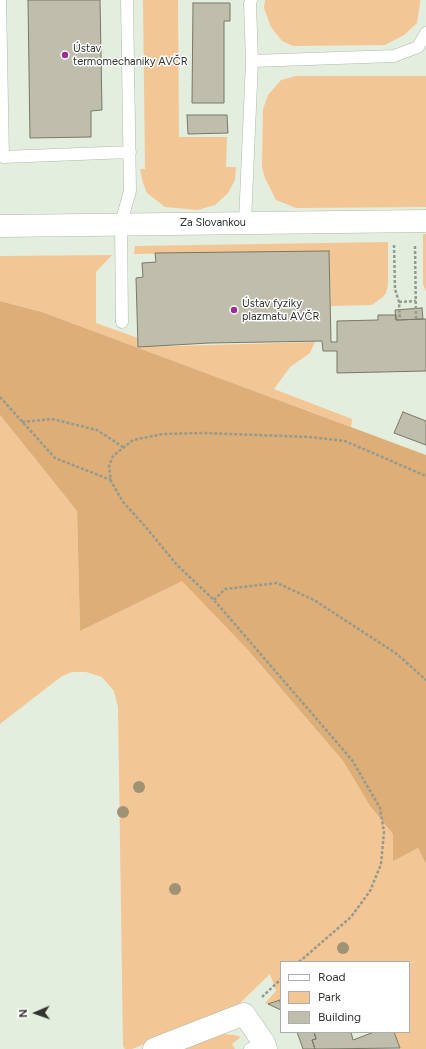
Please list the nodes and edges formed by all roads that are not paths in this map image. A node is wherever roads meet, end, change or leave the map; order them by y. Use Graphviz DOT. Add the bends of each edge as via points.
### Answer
graph roads {
  1 [pos="0,0"];
  2 [pos="127,0"];
  3 [pos="251,0"];
  4 [pos="426,33"];
  5 [pos="252,61"];
  6 [pos="130,152"];
  7 [pos="420,221"];
  8 [pos="245,222"];
  9 [pos="121,223"];
  10 [pos="0,226"];
  11 [pos="122,322"];
  12 [pos="260,1047"];
  13 [pos="154,1049"];
  1 -- 6 [label="lane" via="3,157"];
  2 -- 6 [label="lane"];
  3 -- 5 [label="lane"];
  4 -- 5 [label="lane" via="418,47 394,56"];
  5 -- 8 [label="lane"];
  6 -- 9 [label="lane" via="130,191"];
  7 -- 8 [label="street, Za Slovankou"];
  8 -- 9 [label="street, Za Slovankou"];
  9 -- 10 [label="street, Za Slovankou"];
  9 -- 11 [label="lane"];
  12 -- 13 [label="street" via="244,1014"];
}
